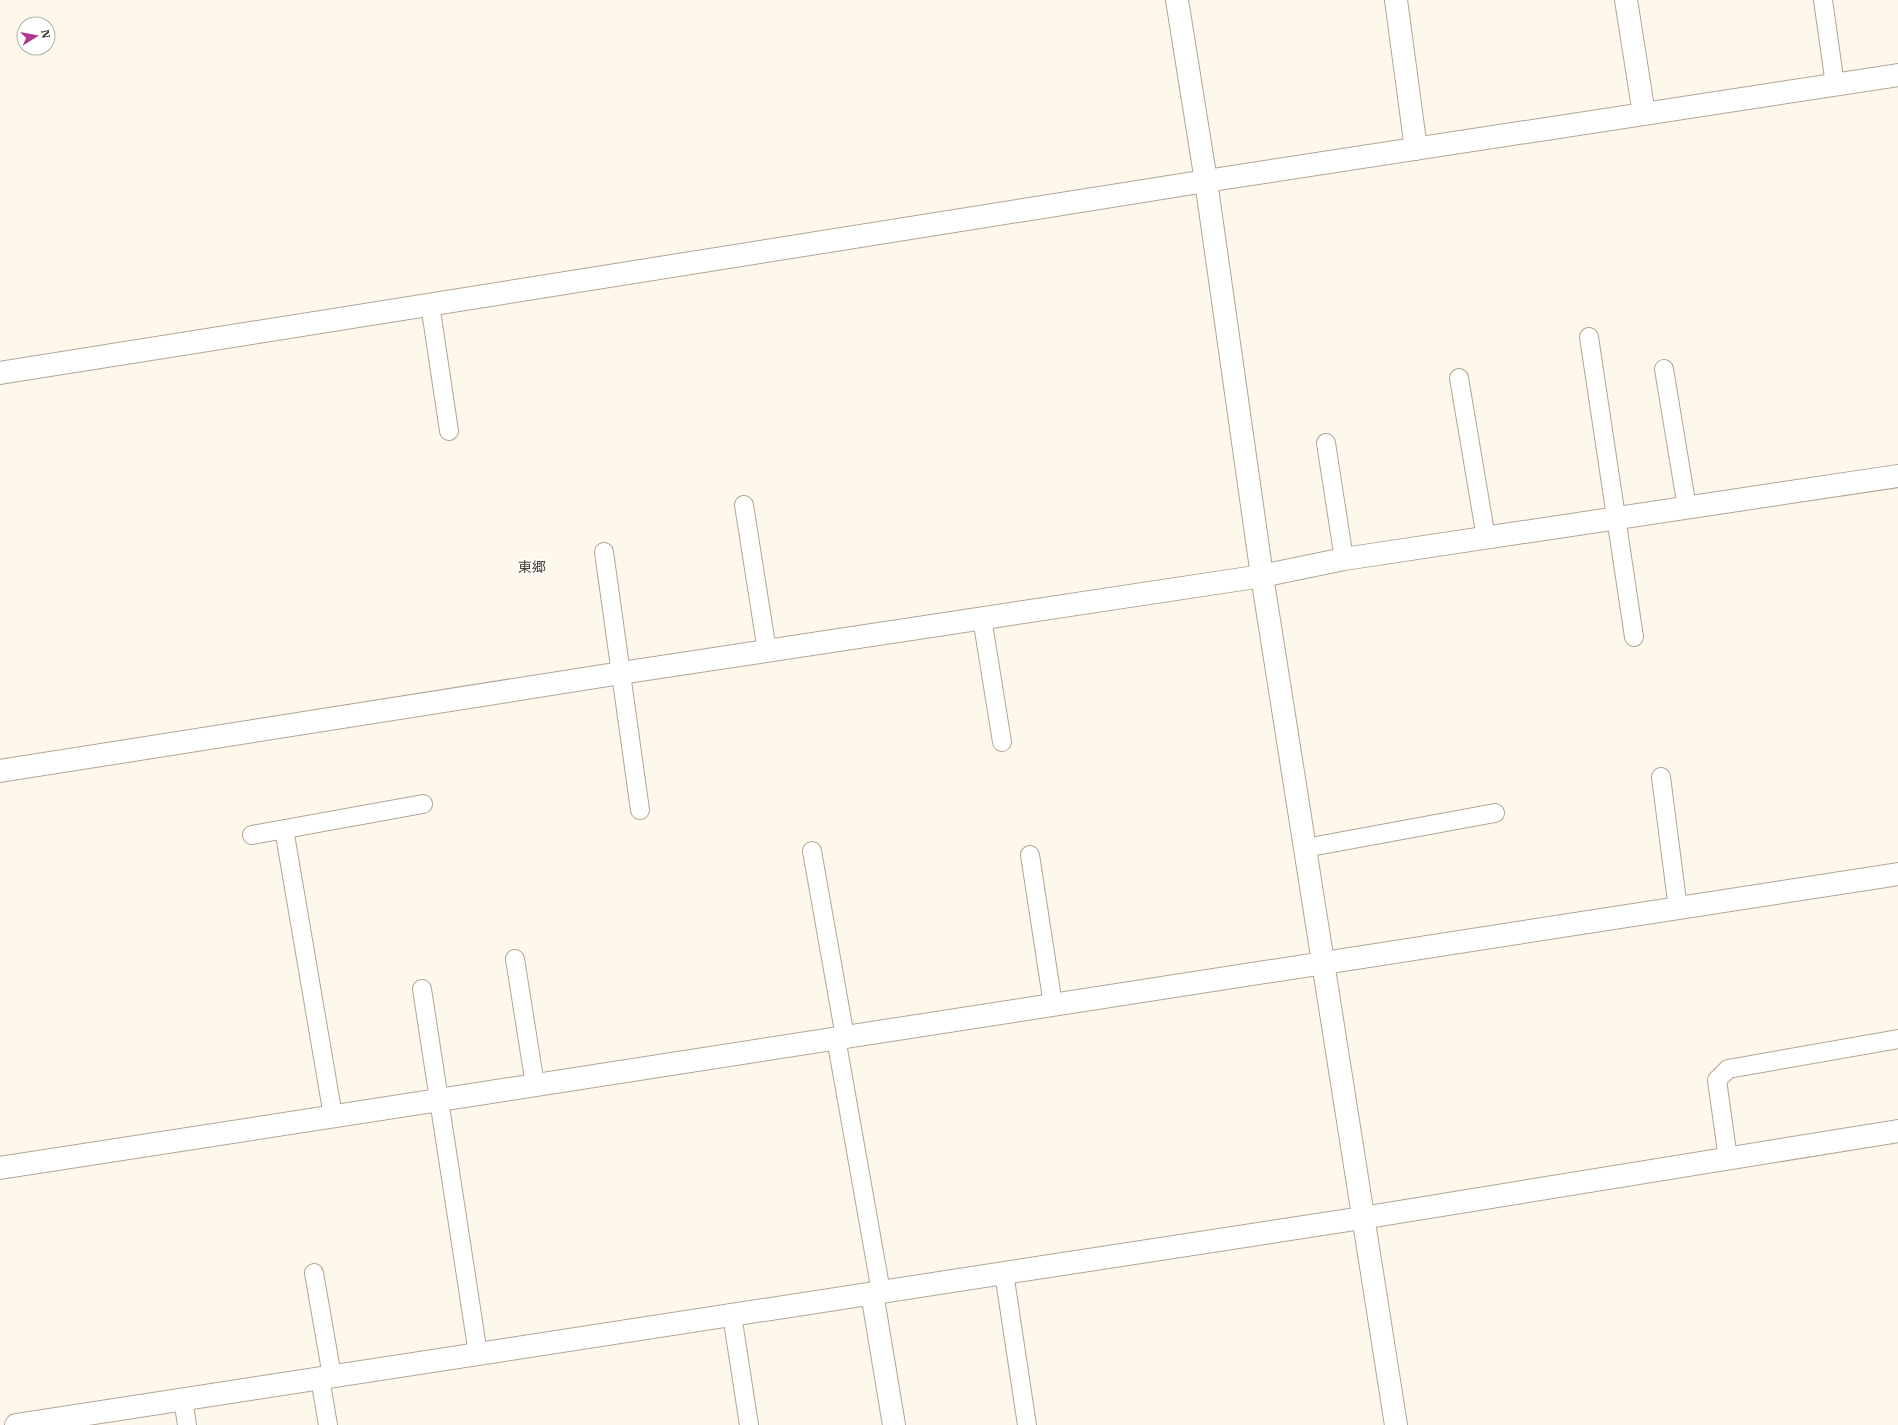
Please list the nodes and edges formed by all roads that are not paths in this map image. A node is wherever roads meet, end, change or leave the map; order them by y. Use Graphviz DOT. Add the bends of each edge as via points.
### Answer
graph roads {
  1 [pos="1177,0"];
  2 [pos="1396,0"];
  3 [pos="1626,0"];
  4 [pos="1823,0"];
  5 [pos="1898,75"];
  6 [pos="1835,85"];
  7 [pos="1644,114"];
  8 [pos="1416,149"];
  9 [pos="1206,181"];
  10 [pos="430,304"];
  11 [pos="1589,337"];
  12 [pos="1664,369"];
  13 [pos="0,373"];
  14 [pos="1459,378"];
  15 [pos="449,431"];
  16 [pos="1326,443"];
  17 [pos="1898,476"];
  18 [pos="744,504"];
  19 [pos="1687,508"];
  20 [pos="1617,518"];
  21 [pos="1486,538"];
  22 [pos="604,552"];
  23 [pos="1344,559"];
  24 [pos="1262,576"];
  25 [pos="982,618"];
  26 [pos="1634,637"];
  27 [pos="767,651"];
  28 [pos="621,673"];
  29 [pos="1002,742"];
  30 [pos="0,771"];
  31 [pos="1660,777"];
  32 [pos="423,804"];
  33 [pos="640,810"];
  34 [pos="1495,813"];
  35 [pos="284,829"];
  36 [pos="252,834"];
  37 [pos="1305,848"];
  38 [pos="812,850"];
  39 [pos="1030,855"];
  40 [pos="1898,874"];
  41 [pos="1678,909"];
  42 [pos="515,959"];
  43 [pos="1323,963"];
  44 [pos="422,989"];
  45 [pos="1053,1005"];
  46 [pos="841,1038"];
  47 [pos="1898,1039"];
  48 [pos="535,1085"];
  49 [pos="439,1100"];
  50 [pos="333,1116"];
  51 [pos="1898,1131"];
  52 [pos="1728,1159"];
  53 [pos="0,1168"];
  54 [pos="1362,1218"];
  55 [pos="1004,1272"];
  56 [pos="314,1273"];
  57 [pos="876,1292"];
  58 [pos="732,1315"];
  59 [pos="478,1354"];
  60 [pos="326,1377"];
  61 [pos="183,1399"];
  62 [pos="16,1425"];
  63 [pos="187,1425"];
  64 [pos="328,1425"];
  65 [pos="749,1425"];
  66 [pos="894,1425"];
  67 [pos="1027,1425"];
  68 [pos="1396,1425"];
  1 -- 9 [label="street"];
  2 -- 8 [label="street"];
  3 -- 7 [label="street"];
  4 -- 6 [label="lane"];
  5 -- 6 [label="street"];
  6 -- 7 [label="street"];
  7 -- 8 [label="street"];
  8 -- 9 [label="street"];
  9 -- 10 [label="street"];
  9 -- 24 [label="street"];
  10 -- 13 [label="street"];
  10 -- 15 [label="lane"];
  11 -- 20 [label="lane"];
  12 -- 19 [label="lane"];
  14 -- 21 [label="lane"];
  16 -- 23 [label="lane"];
  17 -- 19 [label="street"];
  18 -- 27 [label="lane"];
  19 -- 20 [label="street"];
  20 -- 21 [label="street"];
  20 -- 26 [label="lane"];
  21 -- 23 [label="street"];
  22 -- 28 [label="lane"];
  23 -- 24 [label="street"];
  24 -- 25 [label="street"];
  24 -- 37 [label="street"];
  25 -- 27 [label="street"];
  25 -- 29 [label="lane"];
  27 -- 28 [label="street"];
  28 -- 30 [label="street"];
  28 -- 33 [label="lane"];
  31 -- 41 [label="lane"];
  32 -- 35 [label="lane"];
  34 -- 37 [label="lane"];
  35 -- 36 [label="lane"];
  35 -- 50 [label="lane"];
  37 -- 43 [label="street"];
  38 -- 46 [label="lane"];
  39 -- 45 [label="lane"];
  40 -- 41 [label="street"];
  41 -- 43 [label="street"];
  42 -- 48 [label="lane"];
  43 -- 45 [label="street"];
  43 -- 54 [label="street"];
  44 -- 49 [label="lane"];
  45 -- 46 [label="street"];
  46 -- 48 [label="street"];
  46 -- 57 [label="lane"];
  47 -- 52 [label="lane" via="1728,1069 1717,1080"];
  48 -- 49 [label="street"];
  49 -- 50 [label="street"];
  49 -- 59 [label="lane"];
  50 -- 53 [label="street"];
  51 -- 52 [label="street"];
  52 -- 54 [label="street"];
  54 -- 55 [label="street"];
  54 -- 68 [label="street"];
  55 -- 57 [label="street"];
  55 -- 67 [label="lane"];
  56 -- 60 [label="lane"];
  57 -- 58 [label="street"];
  57 -- 66 [label="street"];
  58 -- 59 [label="street"];
  58 -- 65 [label="lane"];
  59 -- 60 [label="street"];
  60 -- 61 [label="street"];
  60 -- 64 [label="lane"];
  61 -- 62 [label="street"];
  61 -- 63 [label="lane"];
}
